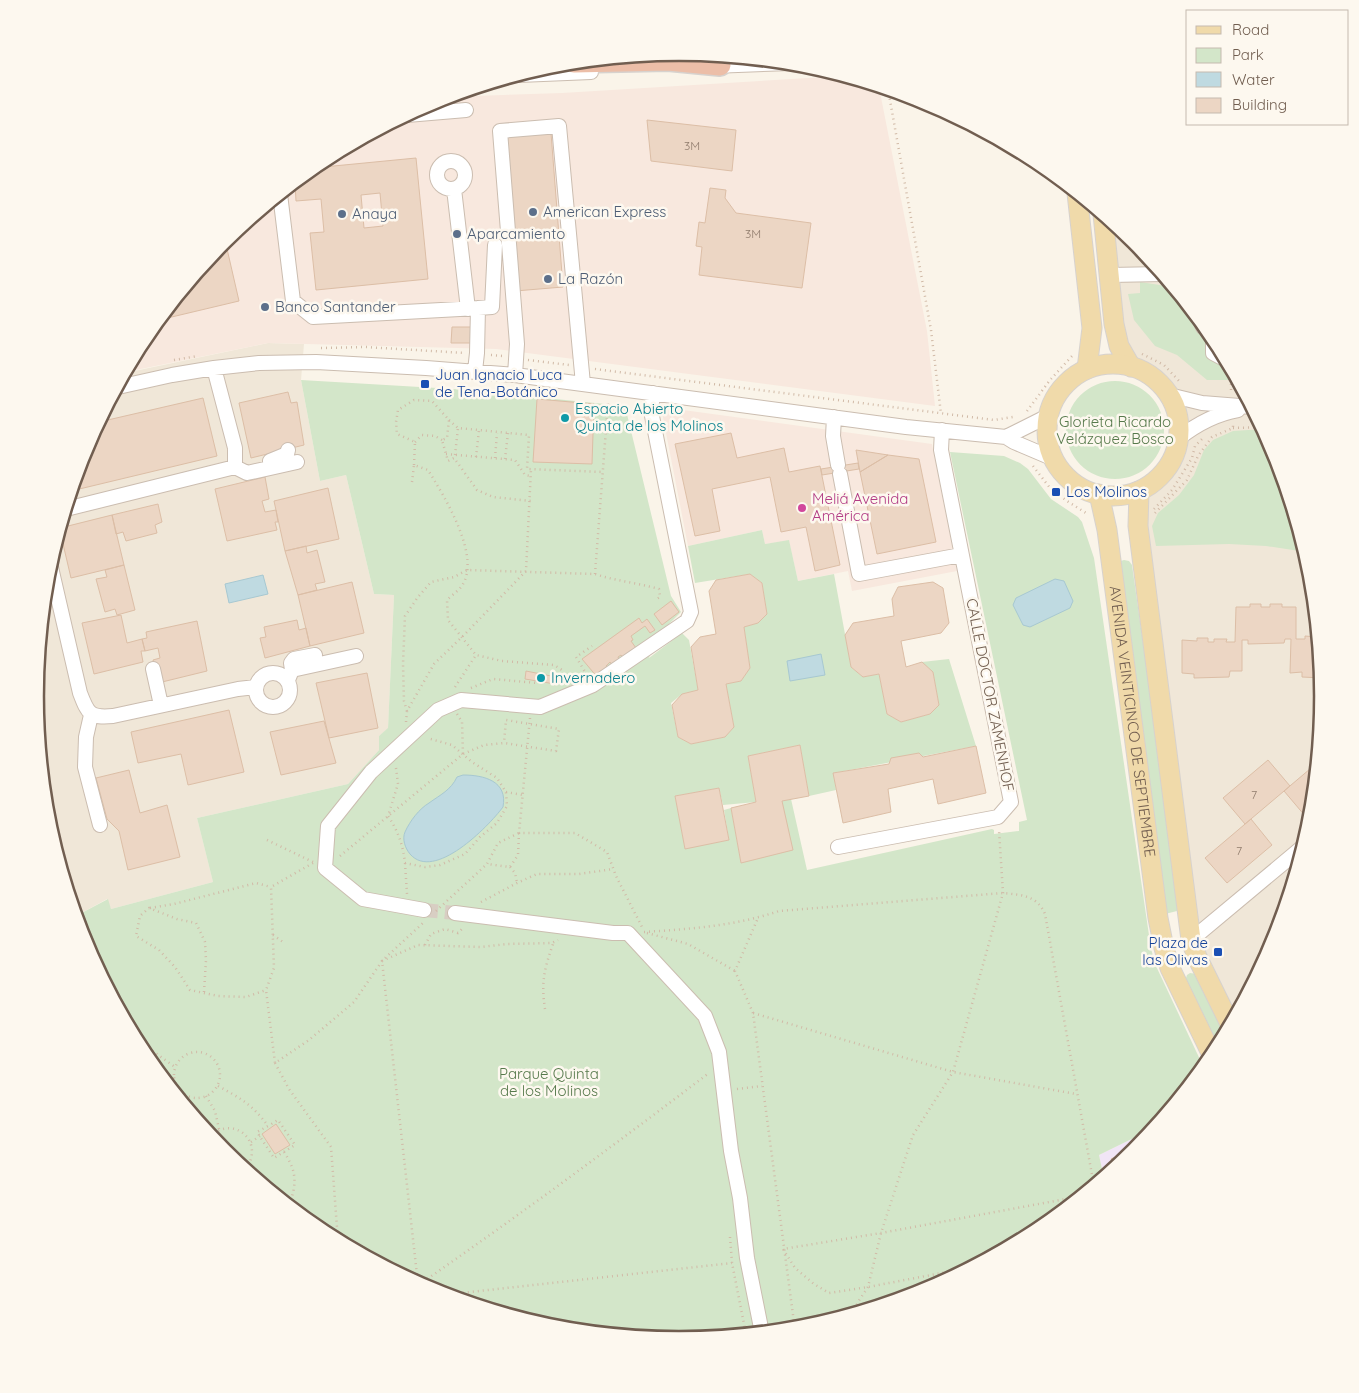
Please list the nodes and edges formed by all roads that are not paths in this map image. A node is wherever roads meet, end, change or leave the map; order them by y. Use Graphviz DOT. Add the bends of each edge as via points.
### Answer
graph roads {
  1 [pos="679,61"];
  2 [pos="745,64"];
  3 [pos="720,65"];
  4 [pos="554,73"];
  5 [pos="466,110"];
  6 [pos="426,113"];
  7 [pos="454,189"];
  8 [pos="281,201"];
  9 [pos="1079,202"];
  10 [pos="1104,224"];
  11 [pos="495,245"];
  12 [pos="1154,274"];
  13 [pos="1110,275"];
  14 [pos="473,308"];
  15 [pos="1136,360"];
  16 [pos="214,368"];
  17 [pos="1087,369"];
  18 [pos="475,371"];
  19 [pos="515,375"];
  20 [pos="583,384"];
  21 [pos="125,385"];
  22 [pos="1175,389"];
  23 [pos="653,393"];
  24 [pos="1246,408"];
  25 [pos="1232,409"];
  26 [pos="1048,416"];
  27 [pos="834,417"];
  28 [pos="942,430"];
  29 [pos="1006,437"];
  30 [pos="1178,438"];
  31 [pos="288,450"];
  32 [pos="1054,459"];
  33 [pos="297,462"];
  34 [pos="235,467"];
  35 [pos="1139,491"];
  36 [pos="1099,494"];
  37 [pos="72,507"];
  38 [pos="961,555"];
  39 [pos="54,582"];
  40 [pos="315,655"];
  41 [pos="356,656"];
  42 [pos="153,669"];
  43 [pos="290,675"];
  44 [pos="256,687"];
  45 [pos="160,705"];
  46 [pos="91,715"];
  47 [pos="100,825"];
  48 [pos="838,847"];
  49 [pos="1296,854"];
  50 [pos="424,910"];
  51 [pos="462,914"];
  52 [pos="1164,948"];
  53 [pos="1194,948"];
  54 [pos="1170,968"];
  55 [pos="1227,1018"];
  56 [pos="1209,1049"];
  57 [pos="761,1327"];
  1 -- 3 [label="highway"];
  2 -- 3 [label="street"];
  3 -- 4 [label="street"];
  5 -- 6 [label="street"];
  7 -- 14 [label="street"];
  8 -- 14 [label="street" via="293,301 313,317"];
  9 -- 17 [label="main road" via="1092,328"];
  10 -- 13 [label="main road"];
  11 -- 14 [label="street" via="492,307"];
  12 -- 13 [label="street"];
  13 -- 15 [label="main road" via="1119,346"];
  14 -- 18 [label="street" via="477,353"];
  15 -- 17 [label="main road"];
  15 -- 22 [label="main road" via="1160,384"];
  16 -- 18 [label="street" via="316,362"];
  16 -- 21 [label="street"];
  16 -- 34 [label="street" via="235,448"];
  17 -- 26 [label="main road" via="1062,388"];
  18 -- 19 [label="street"];
  19 -- 20 [label="street"];
  19 -- 20 [label="street" via="517,344 500,131 559,126"];
  20 -- 23 [label="street"];
  22 -- 25 [label="street" via="1202,403"];
  22 -- 30 [label="main road"];
  23 -- 27 [label="street"];
  23 -- 50 [label="street" via="651,411 691,612 687,621 593,685 540,707 461,700 446,706 371,772 328,826 320,865 363,899"];
  24 -- 25 [label="street"];
  25 -- 30 [label="street" via="1208,418"];
  26 -- 29 [label="street"];
  26 -- 32 [label="main road" via="1048,445"];
  27 -- 28 [label="street"];
  27 -- 38 [label="street" via="833,436 859,574"];
  28 -- 29 [label="street"];
  28 -- 38 [label="street, CALLE DOCTOR ZAMENHOF" via="941,450"];
  29 -- 32 [label="street"];
  30 -- 35 [label="main road" via="1166,469"];
  31 -- 34 [label="street" via="287,454 275,460"];
  32 -- 36 [label="main road" via="1068,479"];
  33 -- 34 [label="street" via="247,473"];
  34 -- 37 [label="street"];
  35 -- 36 [label="main road"];
  35 -- 53 [label="main road, AVENIDA VEINTICINCO DE SEPTIEMBRE" via="1145,519"];
  36 -- 52 [label="main road, AVENIDA VEINTICINCO DE SEPTIEMBRE"];
  38 -- 48 [label="street, CALLE DOCTOR ZAMENHOF" via="1012,802 998,817"];
  39 -- 46 [label="street" via="80,693"];
  40 -- 43 [label="street" via="294,659"];
  41 -- 43 [label="street"];
  42 -- 45 [label="street"];
  43 -- 44 [label="street" via="273,673 262,677"];
  43 -- 44 [label="street" via="289,696 277,707 261,702"];
  44 -- 45 [label="street"];
  45 -- 46 [label="street" via="113,716"];
  46 -- 47 [label="street" via="84,754"];
  49 -- 53 [label="street"];
  51 -- 57 [label="street" via="628,933 705,1016 719,1052 718,1070"];
  52 -- 53 [label="main road" via="1168,941 1184,937"];
  52 -- 54 [label="main road, AVENIDA VEINTICINCO DE SEPTIEMBRE"];
  53 -- 54 [label="main road" via="1193,963 1178,969"];
  53 -- 55 [label="main road, AVENIDA VEINTICINCO DE SEPTIEMBRE"];
  54 -- 56 [label="main road, AVENIDA VEINTICINCO DE SEPTIEMBRE"];
}
